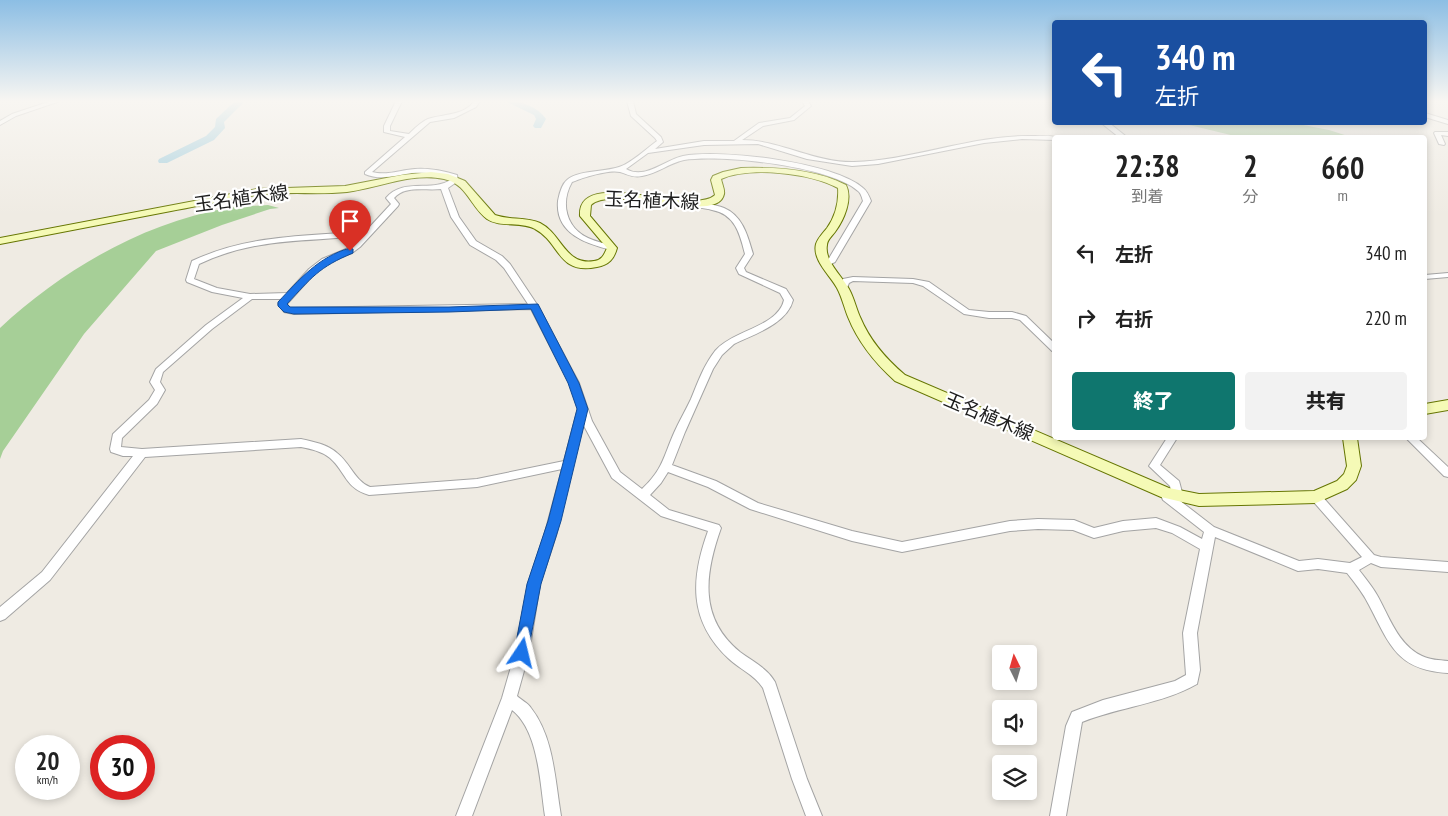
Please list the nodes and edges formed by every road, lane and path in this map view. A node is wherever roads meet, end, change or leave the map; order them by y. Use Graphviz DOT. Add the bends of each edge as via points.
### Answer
graph roads {
  1 [pos="406,139"];
  2 [pos="660,139"];
  3 [pos="740,139"];
  4 [pos="1008,139"];
  5 [pos="1440,139"];
  6 [pos="736,142"];
  7 [pos="1442,144"];
  8 [pos="645,152"];
  9 [pos="620,169"];
  10 [pos="456,180"];
  11 [pos="444,187"];
  12 [pos="687,204"];
  13 [pos="369,233"];
  14 [pos="0,241"];
  15 [pos="612,248"];
  16 [pos="827,264"];
  17 [pos="1448,275"];
  18 [pos="1427,277"];
  19 [pos="843,288"];
  20 [pos="287,296"];
  21 [pos="250,297"];
  22 [pos="534,306"];
  23 [pos="1052,337"];
  24 [pos="1045,338"];
  25 [pos="1052,346"];
  26 [pos="1448,405"];
  27 [pos="582,409"];
  28 [pos="1427,409"];
  29 [pos="1171,440"];
  30 [pos="1350,440"];
  31 [pos="1413,440"];
  32 [pos="142,454"];
  33 [pos="568,464"];
  34 [pos="666,467"];
  35 [pos="1448,473"];
  36 [pos="1171,494"];
  37 [pos="642,496"];
  38 [pos="1316,497"];
  39 [pos="1210,530"];
  40 [pos="1206,546"];
  41 [pos="1370,558"];
  42 [pos="1448,567"];
  43 [pos="1351,568"];
  44 [pos="0,615"];
  45 [pos="1448,667"];
  46 [pos="509,698"];
  47 [pos="464,816"];
  48 [pos="553,816"];
  49 [pos="814,816"];
  50 [pos="1058,816"];
  1 -- 10 [label="street" via="367,173 376,176 426,172 454,176"];
  2 -- 8 [label="street"];
  3 -- 6 [label="street"];
  4 -- 6 [label="street" via="852,164 799,155 764,143"];
  5 -- 7 [label="street"];
  6 -- 8 [label="street" via="704,143"];
  8 -- 9 [label="street"];
  9 -- 15 [label="street" via="587,174 570,181 562,205 565,223 583,239"];
  9 -- 16 [label="street" via="640,176 675,160 706,157 783,164 832,174 859,188 867,201"];
  10 -- 11 [label="street"];
  10 -- 14 [label="main road, 玉名植木線" via="443,176 411,177 347,189 257,192"];
  10 -- 15 [label="main road" via="491,217 542,228 566,258 579,265 602,263"];
  11 -- 13 [label="street" via="403,189 393,193 390,198 395,204"];
  11 -- 22 [label="street" via="455,217 473,243 508,266"];
  12 -- 15 [label="main road, 玉名植木線" via="621,195 605,196 587,203 585,216"];
  12 -- 16 [label="main road, 玉名植木線" via="716,200 720,193 716,178 726,173 801,172 836,181 843,187 845,196 840,214 823,240 821,248"];
  12 -- 34 [label="street" via="722,210 736,221 748,246 749,254 740,268 743,274 783,291 790,302 786,311 775,320 726,345 715,357 706,369"];
  13 -- 20 [label="street" via="350,251 312,271"];
  13 -- 21 [label="street" via="238,245 196,263 190,280 215,290"];
  16 -- 19 [label="main road, 玉名植木線"];
  17 -- 18 [label="street"];
  19 -- 24 [label="street" via="846,280 853,279 926,284 966,312 1023,318"];
  19 -- 36 [label="main road, 玉名植木線" via="854,319 873,352 900,378"];
  20 -- 21 [label="street"];
  20 -- 22 [label="street" via="282,304 287,310 294,311"];
  21 -- 32 [label="street" via="209,327 160,371 155,382 160,390 153,402 117,437 115,449"];
  22 -- 27 [label="street" via="574,383"];
  23 -- 24 [label="street"];
  24 -- 25 [label="street"];
  26 -- 28 [label="main road"];
  27 -- 33 [label="street"];
  27 -- 37 [label="street" via="616,475"];
  29 -- 36 [label="street" via="1154,466 1175,484"];
  30 -- 38 [label="main road, 玉名植木線" via="1354,466 1351,476 1342,485"];
  31 -- 35 [label="street"];
  32 -- 33 [label="street" via="301,443 317,446 334,456 359,487 368,491 445,487"];
  32 -- 44 [label="street" via="46,576"];
  33 -- 46 [label="street" via="534,584 522,653"];
  34 -- 37 [label="street"];
  34 -- 40 [label="street" via="712,484 754,506 852,536 902,547 1010,526 1074,525 1094,533 1156,523"];
  36 -- 38 [label="main road, 玉名植木線" via="1199,500"];
  36 -- 39 [label="street" via="1167,497"];
  37 -- 49 [label="street" via="665,513 715,528 702,572 702,596 711,626 732,654 768,682"];
  38 -- 41 [label="street"];
  39 -- 40 [label="street"];
  39 -- 43 [label="street" via="1298,566 1318,564"];
  40 -- 50 [label="street" via="1190,633 1192,679 1178,687 1077,717 1072,726"];
  41 -- 42 [label="street" via="1381,562"];
  41 -- 43 [label="street"];
  43 -- 45 [label="street" via="1372,599 1392,640 1417,663"];
  46 -- 47 [label="street"];
  46 -- 48 [label="street" via="526,712 538,738"];
}
